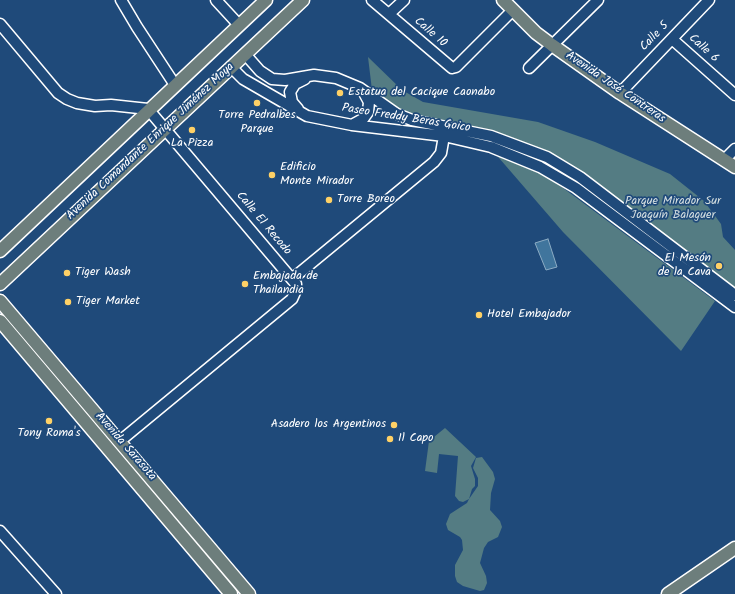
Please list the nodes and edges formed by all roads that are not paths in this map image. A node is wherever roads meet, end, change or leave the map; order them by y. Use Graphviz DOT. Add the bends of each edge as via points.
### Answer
graph roads {
  1 [pos="121,0"];
  2 [pos="216,0"];
  3 [pos="266,0"];
  4 [pos="303,0"];
  5 [pos="372,0"];
  6 [pos="404,0"];
  7 [pos="503,0"];
  8 [pos="598,0"];
  9 [pos="709,0"];
  10 [pos="586,4"];
  11 [pos="513,10"];
  12 [pos="389,14"];
  13 [pos="0,24"];
  14 [pos="239,25"];
  15 [pos="672,38"];
  16 [pos="552,45"];
  17 [pos="245,54"];
  18 [pos="231,67"];
  19 [pos="529,68"];
  20 [pos="314,75"];
  21 [pos="175,85"];
  22 [pos="360,88"];
  23 [pos="620,93"];
  24 [pos="735,95"];
  25 [pos="148,109"];
  26 [pos="307,116"];
  27 [pos="352,125"];
  28 [pos="165,129"];
  29 [pos="444,136"];
  30 [pos="735,149"];
  31 [pos="725,159"];
  32 [pos="735,166"];
  33 [pos="0,251"];
  34 [pos="292,278"];
  35 [pos="0,284"];
  36 [pos="735,295"];
  37 [pos="0,301"];
  38 [pos="735,307"];
  39 [pos="0,321"];
  40 [pos="120,441"];
  41 [pos="0,531"];
  42 [pos="735,548"];
  43 [pos="56,594"];
  44 [pos="231,594"];
  45 [pos="250,594"];
  46 [pos="668,594"];
  1 -- 21 [label="street"];
  2 -- 14 [label="street"];
  3 -- 14 [label="main road, Avenida Comandante Enrique Jiménez Moya"];
  4 -- 17 [label="main road, Avenida Comandante Enrique Jiménez Moya"];
  5 -- 12 [label="street, Calle 10"];
  6 -- 12 [label="street"];
  7 -- 11 [label="main road, Avenida José Contreras"];
  8 -- 10 [label="street"];
  9 -- 15 [label="street, Calle 5"];
  10 -- 16 [label="street"];
  11 -- 12 [label="street, Calle 10" via="454,68"];
  11 -- 16 [label="main road, Avenida José Contreras"];
  13 -- 25 [label="street" via="58,93 67,99 95,106"];
  14 -- 21 [label="main road, Avenida Comandante Enrique Jiménez Moya"];
  15 -- 23 [label="street, Calle 5"];
  15 -- 24 [label="street, Calle 6"];
  16 -- 19 [label="street"];
  16 -- 23 [label="main road, Avenida José Contreras"];
  17 -- 18 [label="main road, Avenida Comandante Enrique Jiménez Moya"];
  17 -- 20 [label="street, Paseo Freddy Beras Goico" via="260,71 272,79 285,80"];
  18 -- 26 [label="street, Paseo Freddy Beras Goico" via="243,79"];
  18 -- 28 [label="main road, Avenida Comandante Enrique Jiménez Moya"];
  20 -- 22 [label="street, Paseo Freddy Beras Goico" via="336,78"];
  20 -- 26 [label="street" via="295,84 290,95 295,106"];
  21 -- 25 [label="main road, Avenida Comandante Enrique Jiménez Moya"];
  22 -- 27 [label="street" via="367,99 369,109 365,117"];
  22 -- 36 [label="street, Paseo Freddy Beras Goico" via="397,114 412,120 491,136 547,157 580,177"];
  23 -- 31 [label="main road, Avenida José Contreras"];
  25 -- 28 [label="street, Calle El Recodo"];
  25 -- 33 [label="main road, Avenida Comandante Enrique Jiménez Moya"];
  26 -- 27 [label="street, Paseo Freddy Beras Goico"];
  27 -- 29 [label="street, Paseo Freddy Beras Goico"];
  28 -- 34 [label="street, Calle El Recodo"];
  28 -- 35 [label="main road, Avenida Comandante Enrique Jiménez Moya"];
  29 -- 34 [label="street" via="441,153 434,162"];
  29 -- 38 [label="street, Paseo Freddy Beras Goico" via="491,147 540,167 576,188"];
  30 -- 31 [label="street"];
  31 -- 32 [label="main road, Avenida José Contreras"];
  34 -- 40 [label="street" via="296,290 292,299"];
  37 -- 40 [label="main road, Avenida Sarasota"];
  39 -- 44 [label="main road, Avenida Sarasota"];
  40 -- 45 [label="main road, Avenida Sarasota"];
  41 -- 43 [label="street"];
  42 -- 46 [label="main road"];
}
